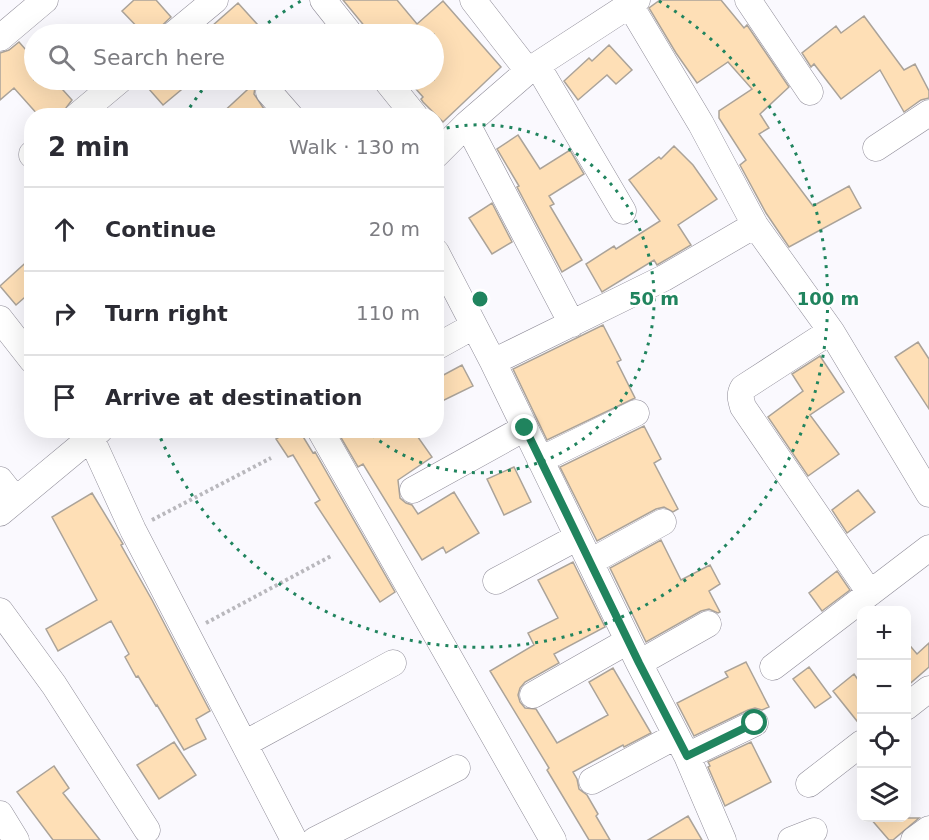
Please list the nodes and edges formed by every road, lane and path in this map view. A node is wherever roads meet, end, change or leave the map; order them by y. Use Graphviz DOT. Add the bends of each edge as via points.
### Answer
graph roads {
  1 [pos="45,0"];
  2 [pos="215,0"];
  3 [pos="323,0"];
  4 [pos="473,0"];
  5 [pos="748,0"];
  6 [pos="632,2"];
  7 [pos="186,24"];
  8 [pos="342,24"];
  9 [pos="0,38"];
  10 [pos="532,68"];
  11 [pos="108,90"];
  12 [pos="394,90"];
  13 [pos="269,92"];
  14 [pos="810,93"];
  15 [pos="87,108"];
  16 [pos="283,108"];
  17 [pos="409,108"];
  18 [pos="929,113"];
  19 [pos="467,124"];
  20 [pos="444,144"];
  21 [pos="876,148"];
  22 [pos="623,211"];
  23 [pos="755,225"];
  24 [pos="444,268"];
  25 [pos="0,319"];
  26 [pos="572,324"];
  27 [pos="474,326"];
  28 [pos="831,330"];
  29 [pos="444,343"];
  30 [pos="24,350"];
  31 [pos="493,362"];
  32 [pos="636,414"];
  33 [pos="525,428"];
  34 [pos="85,438"];
  35 [pos="94,438"];
  36 [pos="325,438"];
  37 [pos="272,459"];
  38 [pos="540,460"];
  39 [pos="413,490"];
  40 [pos="929,494"];
  41 [pos="5,497"];
  42 [pos="663,522"];
  43 [pos="133,530"];
  44 [pos="578,537"];
  45 [pos="929,548"];
  46 [pos="333,555"];
  47 [pos="590,562"];
  48 [pos="496,581"];
  49 [pos="870,593"];
  50 [pos="0,611"];
  51 [pos="708,624"];
  52 [pos="187,633"];
  53 [pos="634,652"];
  54 [pos="393,663"];
  55 [pos="773,667"];
  56 [pos="929,689"];
  57 [pos="533,694"];
  58 [pos="911,703"];
  59 [pos="755,723"];
  60 [pos="244,744"];
  61 [pos="682,746"];
  62 [pos="857,746"];
  63 [pos="457,768"];
  64 [pos="592,781"];
  65 [pos="809,784"];
  66 [pos="0,814"];
  67 [pos="929,829"];
  68 [pos="147,830"];
  69 [pos="16,840"];
  70 [pos="294,840"];
  71 [pos="315,840"];
  72 [pos="554,840"];
  73 [pos="723,840"];
  74 [pos="914,840"];
  1 -- 9 [label="street"];
  2 -- 7 [label="street"];
  3 -- 8 [label="street"];
  4 -- 10 [label="street"];
  5 -- 14 [label="street"];
  6 -- 10 [label="street"];
  6 -- 23 [label="street"];
  10 -- 19 [label="street"];
  10 -- 22 [label="street"];
  11 -- 15 [label="street"];
  12 -- 17 [label="street"];
  13 -- 16 [label="street"];
  18 -- 21 [label="street"];
  19 -- 20 [label="street"];
  19 -- 26 [label="street"];
  23 -- 26 [label="street" via="664,278"];
  23 -- 28 [label="street"];
  24 -- 27 [label="street"];
  25 -- 30 [label="street"];
  26 -- 31 [label="street"];
  27 -- 29 [label="street"];
  27 -- 31 [label="street"];
  28 -- 40 [label="street"];
  28 -- 49 [label="street" via="743,388 740,399"];
  31 -- 33 [label="street"];
  32 -- 38 [label="street"];
  33 -- 38 [label="street"];
  33 -- 39 [label="street"];
  34 -- 41 [label="street"];
  35 -- 43 [label="street"];
  36 -- 72 [label="street"];
  37 -- 43 [label="path"];
  38 -- 44 [label="street"];
  42 -- 47 [label="street"];
  43 -- 52 [label="street"];
  44 -- 47 [label="street"];
  44 -- 48 [label="street"];
  45 -- 49 [label="street"];
  46 -- 52 [label="path"];
  47 -- 53 [label="street"];
  49 -- 55 [label="street"];
  50 -- 68 [label="street" via="54,685"];
  51 -- 53 [label="street"];
  52 -- 60 [label="street"];
  53 -- 57 [label="street"];
  53 -- 61 [label="street"];
  54 -- 60 [label="street"];
  56 -- 58 [label="street"];
  59 -- 61 [label="street"];
  60 -- 70 [label="street"];
  61 -- 64 [label="street"];
  61 -- 73 [label="street"];
  62 -- 65 [label="street"];
  63 -- 71 [label="street"];
  66 -- 69 [label="street"];
  67 -- 74 [label="street"];
}
